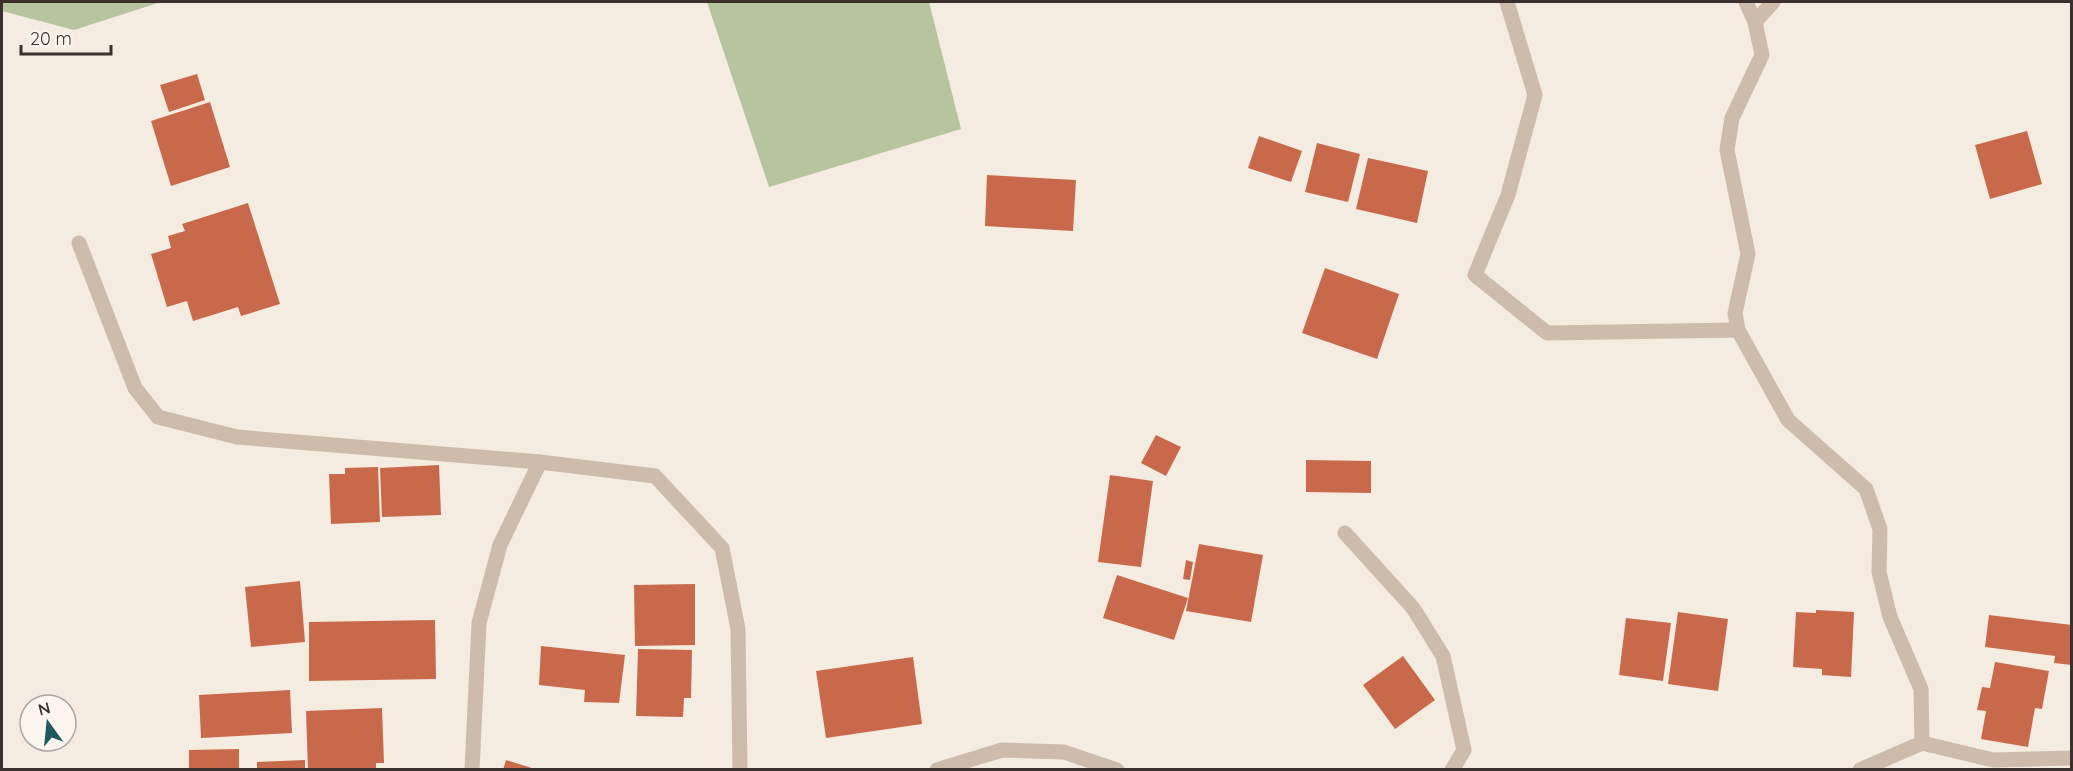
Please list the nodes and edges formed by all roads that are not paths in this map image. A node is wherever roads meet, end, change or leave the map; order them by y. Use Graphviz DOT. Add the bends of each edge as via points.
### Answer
graph roads {
  1 [pos="1508,2"];
  2 [pos="1746,2"];
  3 [pos="1773,2"];
  4 [pos="1755,22"];
  5 [pos="79,243"];
  6 [pos="1738,330"];
  7 [pos="540,462"];
  8 [pos="1345,533"];
  9 [pos="1922,743"];
  10 [pos="2072,758"];
  11 [pos="472,770"];
  12 [pos="740,770"];
  13 [pos="937,770"];
  14 [pos="1117,770"];
  15 [pos="1452,770"];
  16 [pos="1860,770"];
  1 -- 6 [label="street" via="1535,95 1508,195 1475,275 1548,333"];
  2 -- 4 [label="street"];
  3 -- 4 [label="street"];
  4 -- 6 [label="street" via="1762,55 1731,118 1727,150 1748,254 1735,313"];
  5 -- 7 [label="street" via="135,388 158,417 237,438"];
  6 -- 9 [label="street" via="1788,420 1866,489 1880,529 1879,572 1890,617 1921,689"];
  7 -- 11 [label="street" via="500,545 479,623"];
  7 -- 12 [label="street" via="655,476 722,548 738,629"];
  8 -- 15 [label="street" via="1413,608 1443,656 1464,750"];
  9 -- 10 [label="street" via="1993,760"];
  9 -- 16 [label="street"];
  13 -- 14 [label="street" via="1002,750 1064,752"];
}
